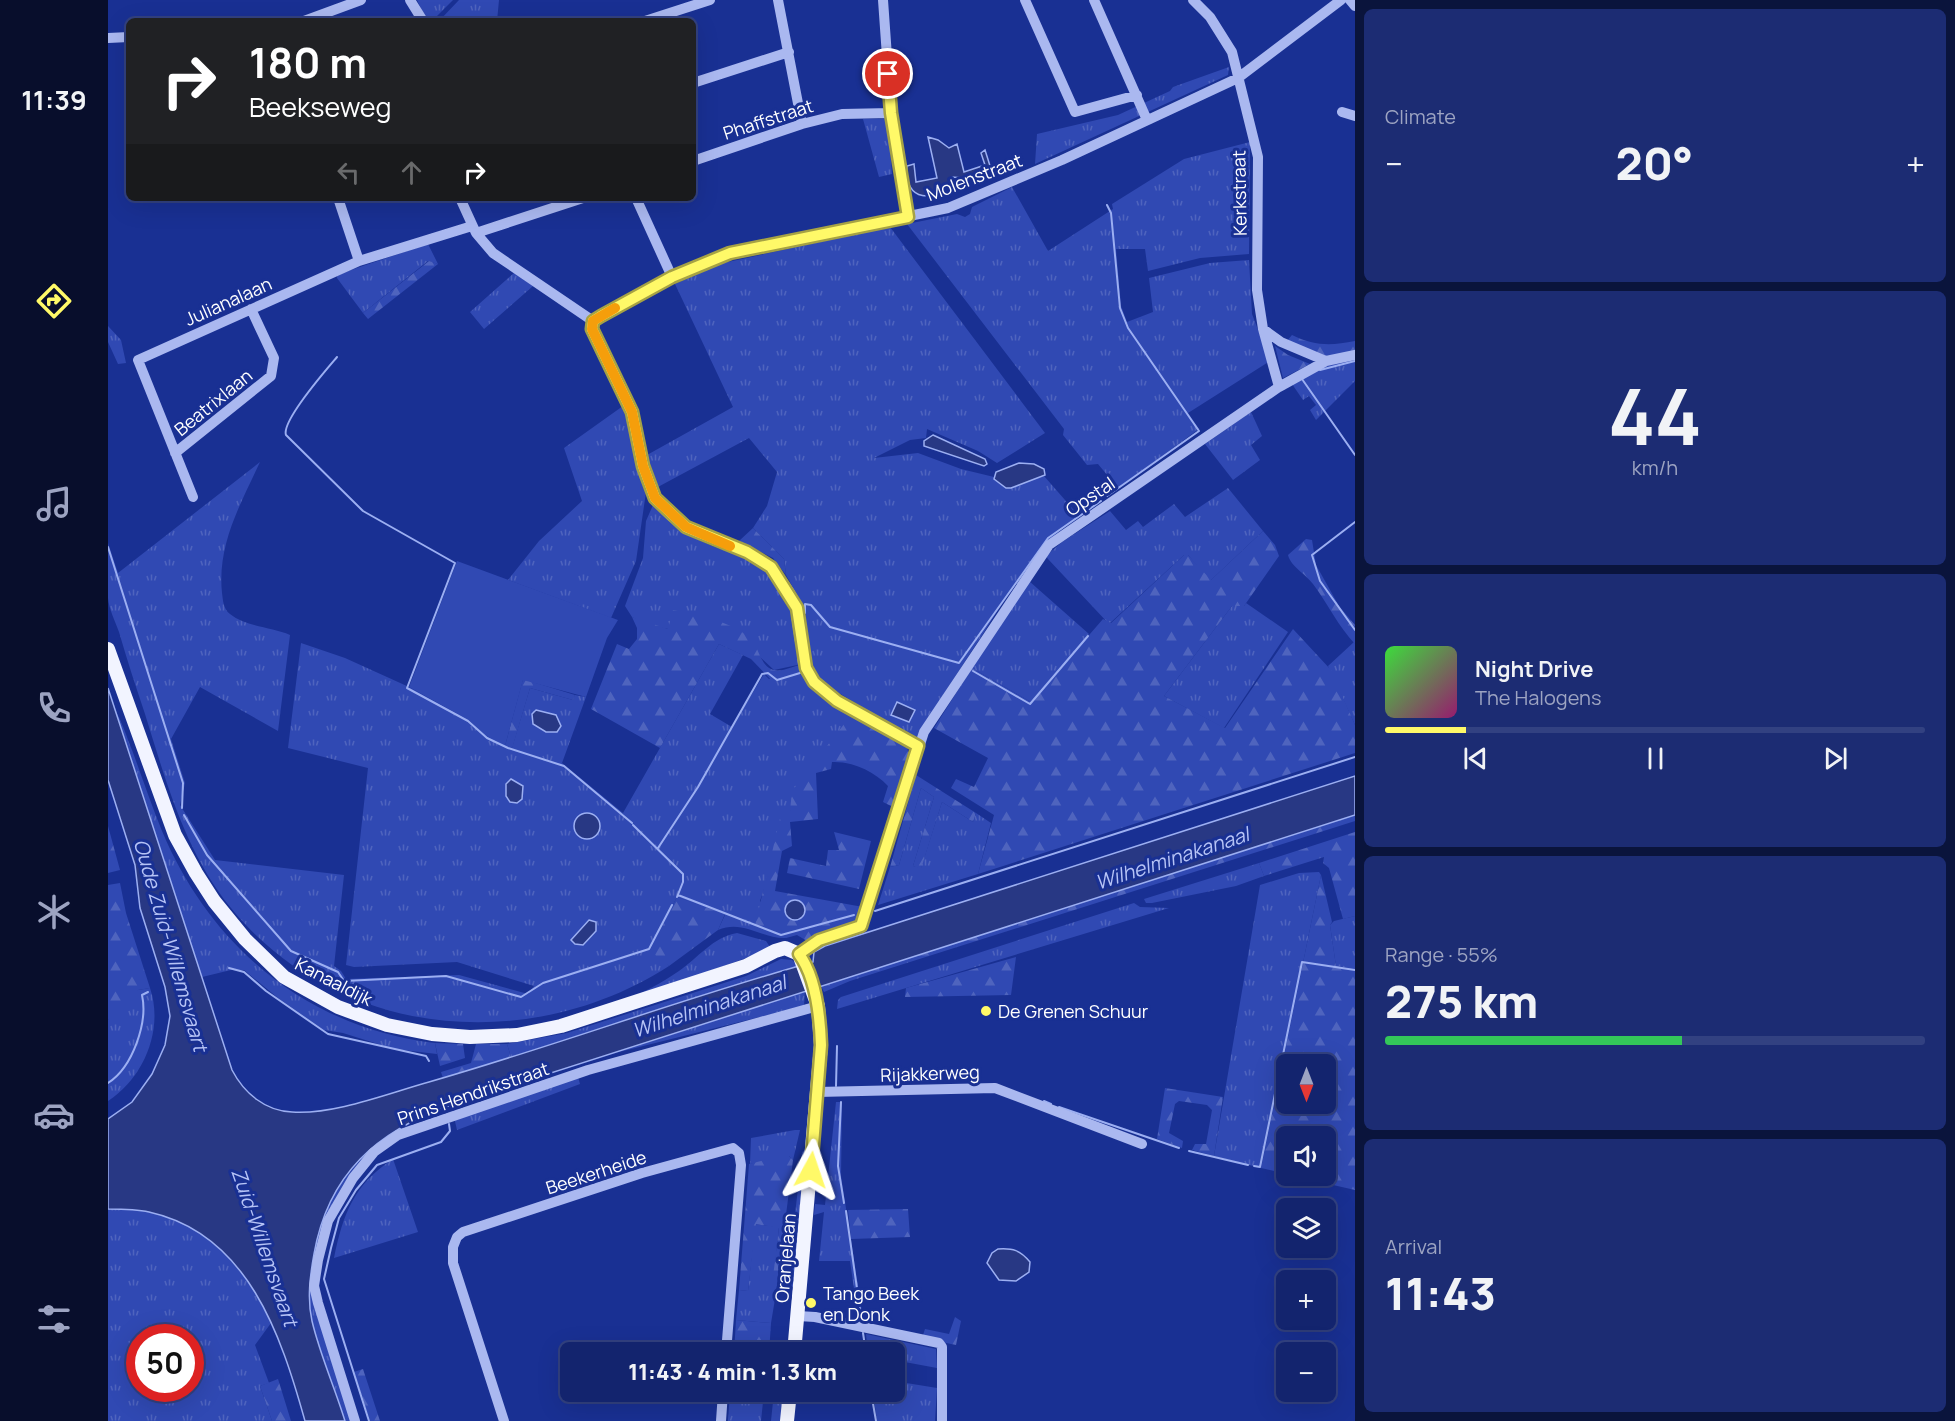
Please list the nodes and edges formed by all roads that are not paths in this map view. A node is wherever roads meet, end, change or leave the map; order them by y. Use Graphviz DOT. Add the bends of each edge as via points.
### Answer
graph roads {
  1 [pos="361,0"];
  2 [pos="410,0"];
  3 [pos="710,0"];
  4 [pos="778,0"];
  5 [pos="884,0"];
  6 [pos="1025,0"];
  7 [pos="1094,0"];
  8 [pos="1193,0"];
  9 [pos="1341,0"];
  10 [pos="1350,0"];
  11 [pos="1355,6"];
  12 [pos="312,18"];
  13 [pos="421,18"];
  14 [pos="654,18"];
  15 [pos="126,37"];
  16 [pos="108,38"];
  17 [pos="789,52"];
  18 [pos="1238,78"];
  19 [pos="696,82"];
  20 [pos="1137,95"];
  21 [pos="1342,112"];
  22 [pos="891,113"];
  23 [pos="1355,116"];
  24 [pos="1147,120"];
  25 [pos="802,124"];
  26 [pos="696,160"];
  27 [pos="339,201"];
  28 [pos="461,201"];
  29 [pos="637,201"];
  30 [pos="551,203"];
  31 [pos="908,217"];
  32 [pos="474,229"];
  33 [pos="359,261"];
  34 [pos="672,277"];
  35 [pos="251,309"];
  36 [pos="593,321"];
  37 [pos="1263,329"];
  38 [pos="1355,356"];
  39 [pos="1326,361"];
  40 [pos="1280,387"];
  41 [pos="175,453"];
  42 [pos="193,497"];
  43 [pos="108,649"];
  44 [pos="918,746"];
  45 [pos="801,956"];
  46 [pos="818,1006"];
  47 [pos="817,1092"];
  48 [pos="1142,1144"];
  49 [pos="798,1316"];
  50 [pos="727,1342"];
  51 [pos="795,1342"];
  52 [pos="722,1402"];
  53 [pos="789,1402"];
  54 [pos="355,1421"];
  55 [pos="504,1421"];
  56 [pos="721,1421"];
  57 [pos="787,1421"];
  58 [pos="942,1421"];
  1 -- 12 [label="street"];
  2 -- 13 [label="street"];
  3 -- 14 [label="street"];
  4 -- 17 [label="street"];
  5 -- 22 [label="street"];
  6 -- 20 [label="street" via="1075,112"];
  7 -- 20 [label="street"];
  8 -- 18 [label="street, Kerkstraat" via="1224,37"];
  9 -- 18 [label="street, Molenstraat"];
  10 -- 11 [label="street"];
  15 -- 16 [label="street"];
  17 -- 19 [label="street"];
  17 -- 25 [label="street"];
  18 -- 24 [label="street, Molenstraat"];
  18 -- 37 [label="street, Kerkstraat" via="1258,157 1257,290"];
  20 -- 24 [label="street"];
  21 -- 23 [label="street"];
  22 -- 25 [label="street, Phaffstraat" via="855,113"];
  22 -- 31 [label="street"];
  24 -- 31 [label="street, Molenstraat" via="948,208"];
  25 -- 26 [label="street, Phaffstraat"];
  27 -- 33 [label="street"];
  28 -- 32 [label="street"];
  29 -- 34 [label="street"];
  30 -- 32 [label="street"];
  31 -- 34 [label="street, Molenstraat" via="730,253"];
  32 -- 33 [label="street, Julianalaan"];
  32 -- 36 [label="street" via="493,253"];
  33 -- 35 [label="street, Julianalaan"];
  34 -- 36 [label="street, Molenstraat"];
  35 -- 41 [label="street, Beatrixlaan" via="274,358 271,376"];
  35 -- 41 [label="street, Julianalaan" via="138,360"];
  36 -- 44 [label="street" via="593,333 632,412 643,466 655,498 686,527 747,552 771,567 797,608 806,668 814,682 837,701"];
  37 -- 39 [label="street" via="1281,342"];
  37 -- 40 [label="street, Kerkstraat"];
  38 -- 39 [label="street, Opstal"];
  39 -- 40 [label="street, Opstal"];
  40 -- 44 [label="street, Opstal" via="1049,545"];
  41 -- 42 [label="street, Julianalaan"];
  43 -- 45 [label="main road, Kanaaldijk" via="175,835 195,873 245,939 285,977 338,1007 387,1025 432,1034 517,1035 561,1026 735,970 785,948"];
  44 -- 45 [label="street, Opstal" via="861,926 819,940"];
  45 -- 46 [label="main road, Oranjelaan"];
  46 -- 47 [label="main road, Oranjelaan" via="821,1045"];
  46 -- 54 [label="street, Prins Hendrikstraat" via="588,1070 398,1135 374,1152 353,1178 328,1221 314,1286"];
  47 -- 48 [label="street, Rijakkerweg" via="995,1088"];
  47 -- 49 [label="main road, Oranjelaan"];
  49 -- 51 [label="main road, Oranjelaan"];
  49 -- 58 [label="street" via="939,1342"];
  50 -- 55 [label="street, Beekerheide" via="741,1165 739,1153 733,1148 631,1177 463,1232 457,1238 453,1263"];
  52 -- 56 [label="street"];
  53 -- 57 [label="main road"];
}
